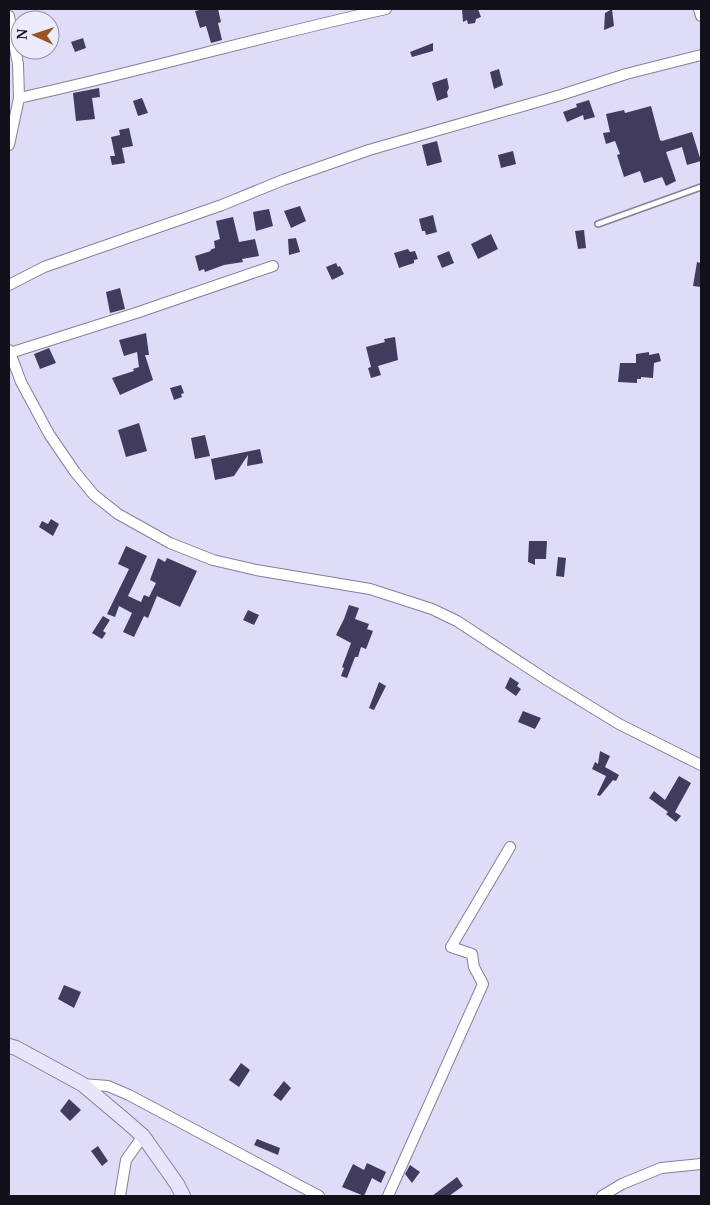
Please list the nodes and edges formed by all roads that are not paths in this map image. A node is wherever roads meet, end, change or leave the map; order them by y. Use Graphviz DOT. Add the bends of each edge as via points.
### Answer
graph roads {
  1 [pos="386,9"];
  2 [pos="699,9"];
  3 [pos="9,16"];
  4 [pos="701,16"];
  5 [pos="701,54"];
  6 [pos="19,98"];
  7 [pos="9,145"];
  8 [pos="701,187"];
  9 [pos="598,224"];
  10 [pos="273,266"];
  11 [pos="9,285"];
  12 [pos="9,352"];
  13 [pos="701,765"];
  14 [pos="510,847"];
  15 [pos="11,1044"];
  16 [pos="82,1084"];
  17 [pos="143,1136"];
  18 [pos="701,1164"];
  19 [pos="120,1196"];
  20 [pos="183,1196"];
  21 [pos="319,1196"];
  22 [pos="388,1196"];
  23 [pos="602,1196"];
  1 -- 6 [label="street"];
  2 -- 4 [label="street"];
  3 -- 6 [label="street" via="18,64"];
  5 -- 11 [label="street" via="369,150 44,267"];
  6 -- 7 [label="street"];
  8 -- 9 [label="lane"];
  10 -- 12 [label="street"];
  12 -- 13 [label="street" via="49,434 94,495 118,514 170,543 213,560 370,589 432,609 619,724"];
  14 -- 22 [label="street" via="451,947 472,954 474,967 483,984"];
  15 -- 16 [label="main road"];
  16 -- 17 [label="main road"];
  16 -- 21 [label="street" via="108,1086 129,1095"];
  17 -- 19 [label="street" via="126,1160"];
  17 -- 20 [label="main road"];
  18 -- 23 [label="street" via="660,1168"];
}
